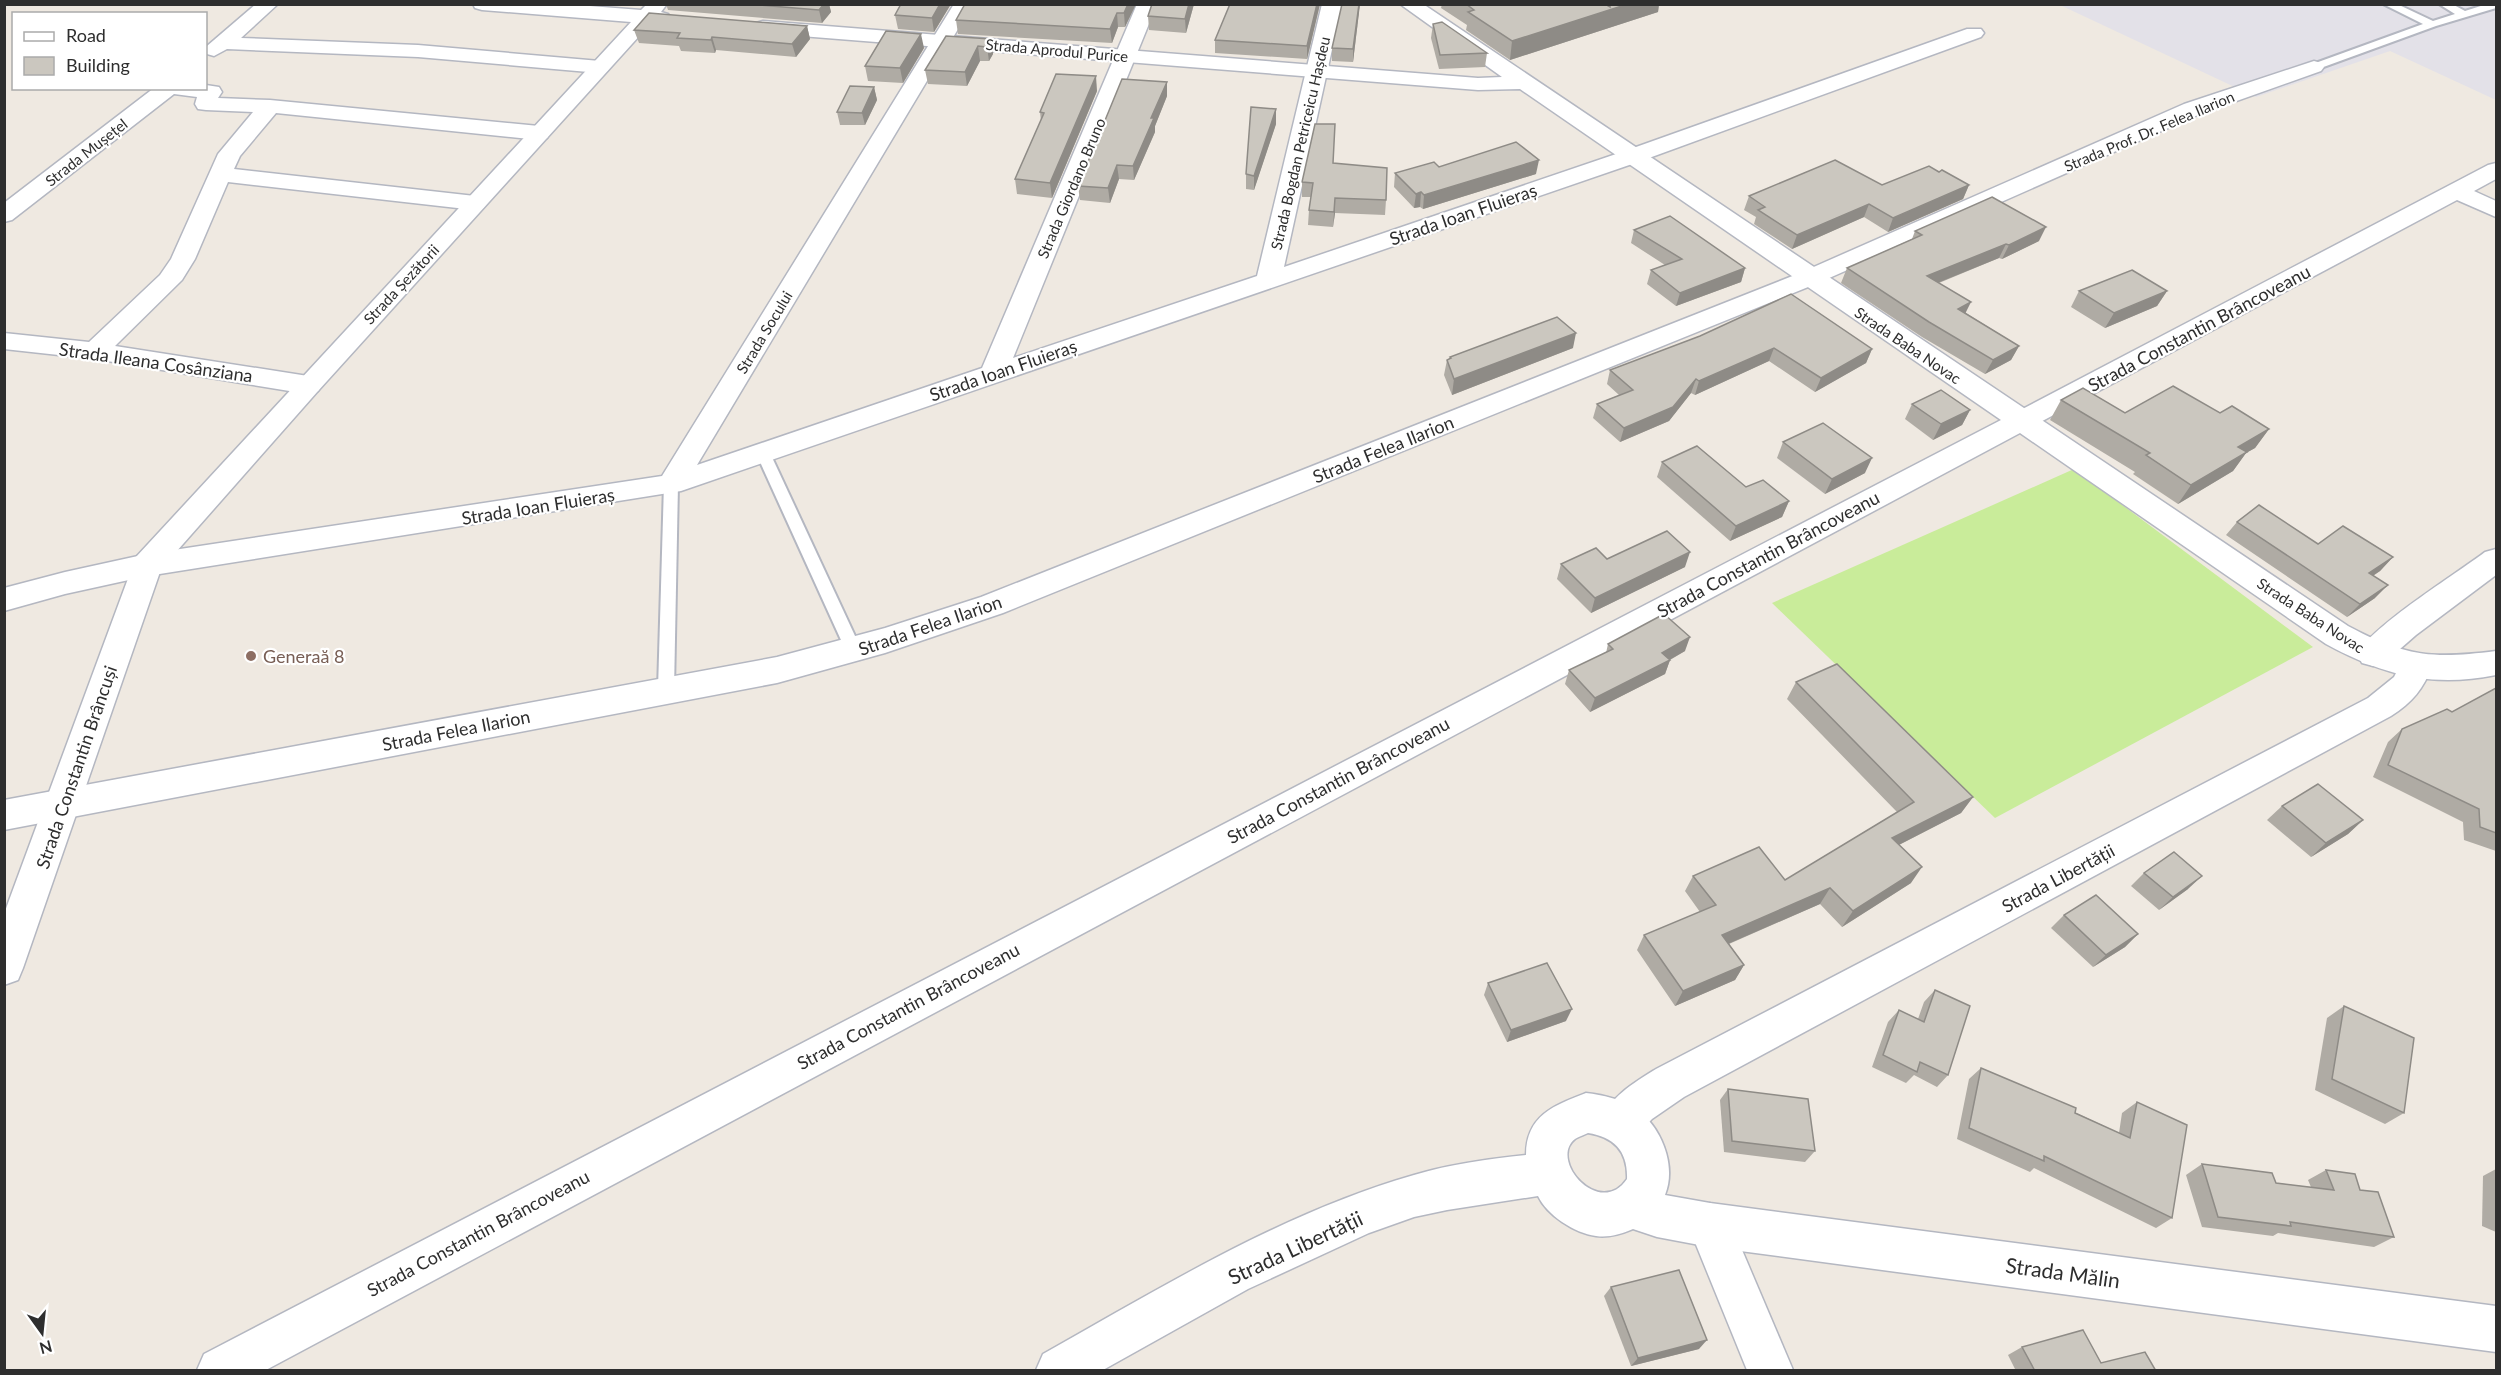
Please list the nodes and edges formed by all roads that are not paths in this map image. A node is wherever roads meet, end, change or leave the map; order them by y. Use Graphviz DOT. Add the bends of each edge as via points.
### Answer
graph roads {
  1 [pos="268,4"];
  2 [pos="482,4"];
  3 [pos="964,4"];
  4 [pos="1147,4"];
  5 [pos="1332,4"];
  6 [pos="1409,4"];
  7 [pos="2388,4"];
  8 [pos="2444,4"];
  9 [pos="2496,5"];
  10 [pos="652,11"];
  11 [pos="2465,15"];
  12 [pos="682,20"];
  13 [pos="2432,24"];
  14 [pos="741,25"];
  15 [pos="1974,33"];
  16 [pos="942,41"];
  17 [pos="223,43"];
  18 [pos="207,56"];
  19 [pos="1126,56"];
  20 [pos="600,67"];
  21 [pos="2314,67"];
  22 [pos="1317,71"];
  23 [pos="1524,83"];
  24 [pos="165,90"];
  25 [pos="194,90"];
  26 [pos="270,106"];
  27 [pos="539,133"];
  28 [pos="1630,156"];
  29 [pos="2496,170"];
  30 [pos="219,174"];
  31 [pos="2458,192"];
  32 [pos="474,203"];
  33 [pos="2496,210"];
  34 [pos="4,215"];
  35 [pos="1809,278"];
  36 [pos="1268,281"];
  37 [pos="4,341"];
  38 [pos="95,351"];
  39 [pos="994,372"];
  40 [pos="308,385"];
  41 [pos="2021,421"];
  42 [pos="763,453"];
  43 [pos="671,484"];
  44 [pos="2496,560"];
  45 [pos="147,565"];
  46 [pos="4,600"];
  47 [pos="854,651"];
  48 [pos="2373,654"];
  49 [pos="2496,663"];
  50 [pos="2416,666"];
  51 [pos="666,690"];
  52 [pos="63,804"];
  53 [pos="4,815"];
  54 [pos="4,968"];
  55 [pos="1620,1123"];
  56 [pos="1548,1173"];
  57 [pos="1632,1207"];
  58 [pos="1710,1225"];
  59 [pos="2496,1329"];
  60 [pos="1084,1364"];
  61 [pos="220,1371"];
  62 [pos="1770,1371"];
  1 -- 17 [label="street"];
  2 -- 10 [label="street"];
  3 -- 16 [label="street, Strada Socului"];
  4 -- 19 [label="street, Strada Giordano Bruno"];
  5 -- 22 [label="street, Strada Bogdan Petriceicu Hașdeu"];
  6 -- 23 [label="street, Strada Baba Novac"];
  7 -- 13 [label="lane"];
  8 -- 11 [label="lane"];
  9 -- 11 [label="lane, Strada Prof. Dr. Felea Ilarion"];
  10 -- 12 [label="street"];
  10 -- 20 [label="street, Strada Șezătorii"];
  11 -- 13 [label="lane, Strada Prof. Dr. Felea Ilarion"];
  13 -- 21 [label="lane, Strada Prof. Dr. Felea Ilarion"];
  14 -- 16 [label="street, Strada Aprodul Purice"];
  15 -- 28 [label="street, Strada Ioan Fluieraș"];
  16 -- 19 [label="street, Strada Aprodul Purice"];
  16 -- 43 [label="street, Strada Socului"];
  17 -- 18 [label="street"];
  17 -- 20 [label="street" via="417,51"];
  19 -- 22 [label="street, Strada Aprodul Purice"];
  19 -- 39 [label="street, Strada Giordano Bruno"];
  20 -- 27 [label="street, Strada Șezătorii"];
  21 -- 35 [label="street, Strada Prof. Dr. Felea Ilarion" via="2192,109"];
  22 -- 23 [label="street, Strada Aprodul Purice" via="1478,84"];
  22 -- 36 [label="street, Strada Bogdan Petriceicu Hașdeu"];
  23 -- 28 [label="street, Strada Baba Novac"];
  24 -- 34 [label="street, Strada Mușețel"];
  25 -- 26 [label="street" via="212,92 206,104"];
  26 -- 27 [label="street"];
  26 -- 30 [label="street" via="236,144"];
  27 -- 32 [label="street, Strada Șezătorii"];
  28 -- 35 [label="street, Strada Baba Novac"];
  28 -- 36 [label="street, Strada Ioan Fluieraș"];
  29 -- 31 [label="street, Strada Constantin Brâncoveanu"];
  30 -- 32 [label="street"];
  30 -- 38 [label="street" via="183,259 169,280"];
  31 -- 33 [label="street"];
  31 -- 41 [label="street, Strada Constantin Brâncoveanu"];
  32 -- 40 [label="street, Strada Șezătorii"];
  35 -- 41 [label="street, Strada Baba Novac"];
  35 -- 47 [label="street, Strada Felea Ilarion" via="992,605"];
  36 -- 39 [label="street, Strada Ioan Fluieraș"];
  37 -- 38 [label="street, Strada Ileana Cosânziana"];
  38 -- 40 [label="street, Strada Ileana Cosânziana"];
  39 -- 42 [label="street, Strada Ioan Fluieraș"];
  40 -- 45 [label="street, Strada Șezătorii"];
  41 -- 48 [label="street, Strada Baba Novac" via="2337,635"];
  41 -- 61 [label="street, Strada Constantin Brâncoveanu"];
  42 -- 43 [label="street, Strada Ioan Fluieraș"];
  42 -- 47 [label="lane"];
  43 -- 45 [label="street, Strada Ioan Fluieraș"];
  43 -- 51 [label="lane"];
  44 -- 48 [label="street"];
  45 -- 46 [label="street, Strada Ioan Fluieraș"];
  45 -- 52 [label="street, Strada Constantin Brâncuși"];
  47 -- 51 [label="street, Strada Felea Ilarion"];
  48 -- 50 [label="street, Strada Baba Novac"];
  49 -- 50 [label="street" via="2451,670"];
  50 -- 55 [label="street, Strada Libertății" via="2409,686 2359,718 1670,1083 1637,1105"];
  51 -- 52 [label="street, Strada Felea Ilarion"];
  52 -- 53 [label="street, Strada Felea Ilarion"];
  52 -- 54 [label="street, Strada Constantin Brâncuși"];
  55 -- 56 [label="street" via="1604,1115 1586,1113 1557,1125 1548,1139"];
  55 -- 57 [label="street" via="1634,1135 1648,1165 1648,1181"];
  56 -- 57 [label="street" via="1556,1189 1585,1211 1602,1215"];
  56 -- 60 [label="street, Strada Libertății" via="1437,1191 1351,1218 1248,1267"];
  57 -- 58 [label="street, Strada Mălin"];
  58 -- 59 [label="street, Strada Mălin"];
  58 -- 62 [label="street"];
}
